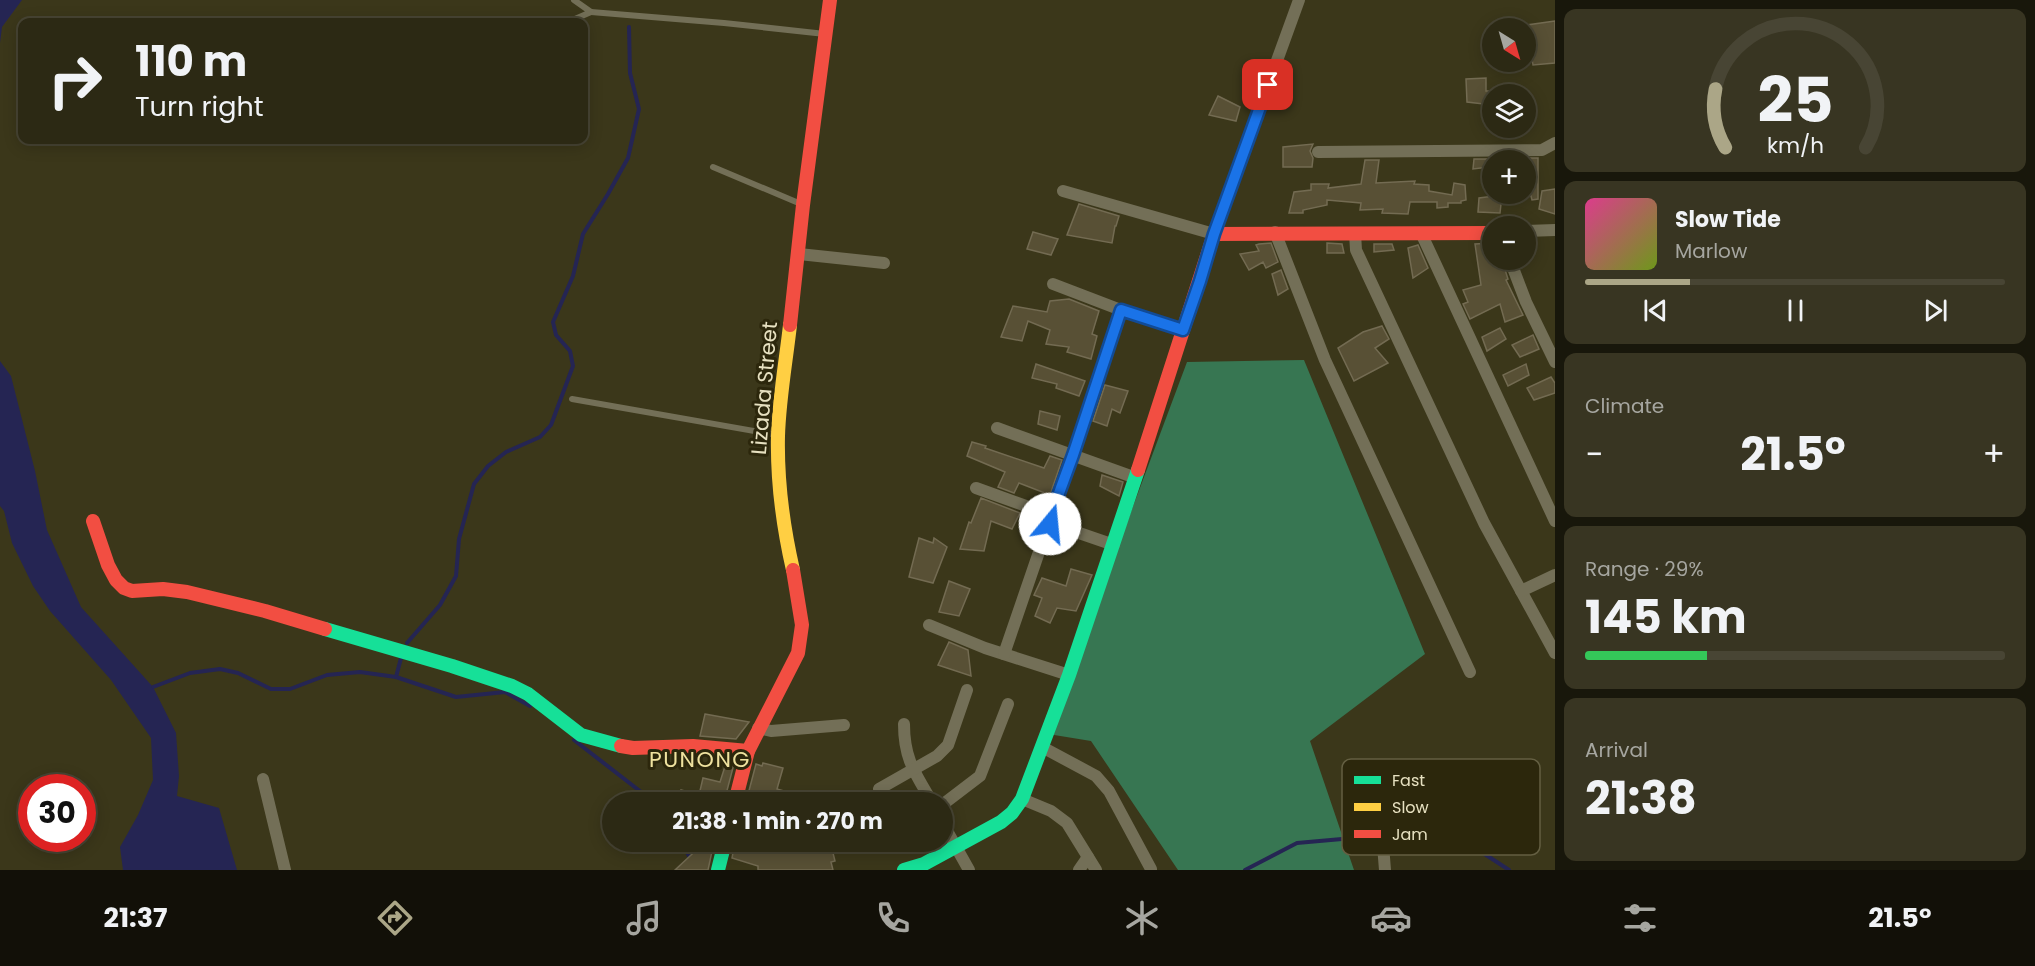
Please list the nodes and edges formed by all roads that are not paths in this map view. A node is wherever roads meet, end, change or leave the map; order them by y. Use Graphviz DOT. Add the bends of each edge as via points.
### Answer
graph roads {
  1 [pos="574,0"];
  2 [pos="830,0"];
  3 [pos="1299,0"];
  4 [pos="591,12"];
  5 [pos="577,18"];
  6 [pos="826,34"];
  7 [pos="1555,143"];
  8 [pos="1318,152"];
  9 [pos="713,167"];
  10 [pos="1064,191"];
  11 [pos="803,205"];
  12 [pos="1555,230"];
  13 [pos="1536,231"];
  14 [pos="1275,232"];
  15 [pos="1354,233"];
  16 [pos="1482,233"];
  17 [pos="1214,234"];
  18 [pos="1422,235"];
  19 [pos="799,254"];
  20 [pos="884,263"];
  21 [pos="1514,270"];
  22 [pos="1053,284"];
  23 [pos="1121,310"];
  24 [pos="1183,330"];
  25 [pos="1555,362"];
  26 [pos="572,399"];
  27 [pos="996,428"];
  28 [pos="778,435"];
  29 [pos="1073,455"];
  30 [pos="1136,478"];
  31 [pos="976,488"];
  32 [pos="1050,519"];
  33 [pos="93,521"];
  34 [pos="1555,521"];
  35 [pos="1114,545"];
  36 [pos="1555,575"];
  37 [pos="1521,591"];
  38 [pos="929,625"];
  39 [pos="1004,654"];
  40 [pos="1555,654"];
  41 [pos="1470,672"];
  42 [pos="1069,675"];
  43 [pos="967,690"];
  44 [pos="1008,704"];
  45 [pos="904,724"];
  46 [pos="844,725"];
  47 [pos="759,728"];
  48 [pos="1041,747"];
  49 [pos="748,751"];
  50 [pos="914,770"];
  51 [pos="263,779"];
  52 [pos="879,789"];
  53 [pos="738,792"];
  54 [pos="926,792"];
  55 [pos="953,796"];
  56 [pos="1022,799"];
  57 [pos="953,844"];
  58 [pos="955,848"];
  59 [pos="724,852"];
  60 [pos="1384,855"];
  61 [pos="1088,857"];
  62 [pos="721,869"];
  63 [pos="1151,869"];
  64 [pos="285,870"];
  65 [pos="904,870"];
  66 [pos="969,870"];
  67 [pos="1079,870"];
  68 [pos="1096,870"];
  69 [pos="1385,870"];
  1 -- 4 [label="lane"];
  2 -- 6 [label="street, Lizada Street"];
  3 -- 17 [label="street"];
  4 -- 5 [label="lane"];
  4 -- 6 [label="lane"];
  6 -- 11 [label="street, Lizada Street"];
  7 -- 8 [label="street" via="1542,150"];
  9 -- 11 [label="lane"];
  10 -- 17 [label="street"];
  11 -- 19 [label="street, Lizada Street"];
  12 -- 13 [label="street"];
  14 -- 15 [label="street"];
  14 -- 17 [label="street"];
  14 -- 41 [label="street" via="1324,360"];
  15 -- 18 [label="street"];
  15 -- 37 [label="street" via="1356,250 1484,523"];
  16 -- 18 [label="street"];
  17 -- 24 [label="street"];
  18 -- 34 [label="street"];
  19 -- 20 [label="street"];
  19 -- 28 [label="street, Lizada Street"];
  21 -- 25 [label="street"];
  22 -- 23 [label="street"];
  23 -- 24 [label="street"];
  23 -- 29 [label="street"];
  24 -- 30 [label="street"];
  26 -- 28 [label="lane"];
  27 -- 29 [label="street"];
  28 -- 47 [label="street, Lizada Street" via="784,529 802,625 798,653"];
  29 -- 30 [label="street"];
  29 -- 32 [label="street"];
  30 -- 35 [label="street"];
  31 -- 32 [label="street"];
  32 -- 35 [label="street"];
  32 -- 39 [label="street"];
  33 -- 49 [label="street" via="116,580 132,591 163,589 265,611 452,666 528,694 567,726 598,741 633,748 693,746"];
  35 -- 42 [label="street"];
  36 -- 37 [label="street"];
  37 -- 40 [label="street"];
  38 -- 39 [label="street"];
  39 -- 42 [label="street"];
  42 -- 48 [label="street"];
  43 -- 50 [label="street" via="948,745"];
  44 -- 55 [label="street" via="980,776"];
  45 -- 50 [label="street" via="907,757"];
  46 -- 47 [label="street" via="771,731"];
  47 -- 49 [label="street, Lizada Street"];
  48 -- 56 [label="street"];
  48 -- 63 [label="street" via="1096,776 1109,790"];
  49 -- 53 [label="street, Lizada Street"];
  50 -- 52 [label="street"];
  50 -- 54 [label="street"];
  51 -- 64 [label="street"];
  56 -- 58 [label="street" via="1001,822"];
  56 -- 61 [label="street" via="1067,823"];
  57 -- 58 [label="street"];
  58 -- 65 [label="street"];
  58 -- 66 [label="street"];
  59 -- 62 [label="street"];
  60 -- 69 [label="street"];
  61 -- 67 [label="street"];
  61 -- 68 [label="street"];
}
